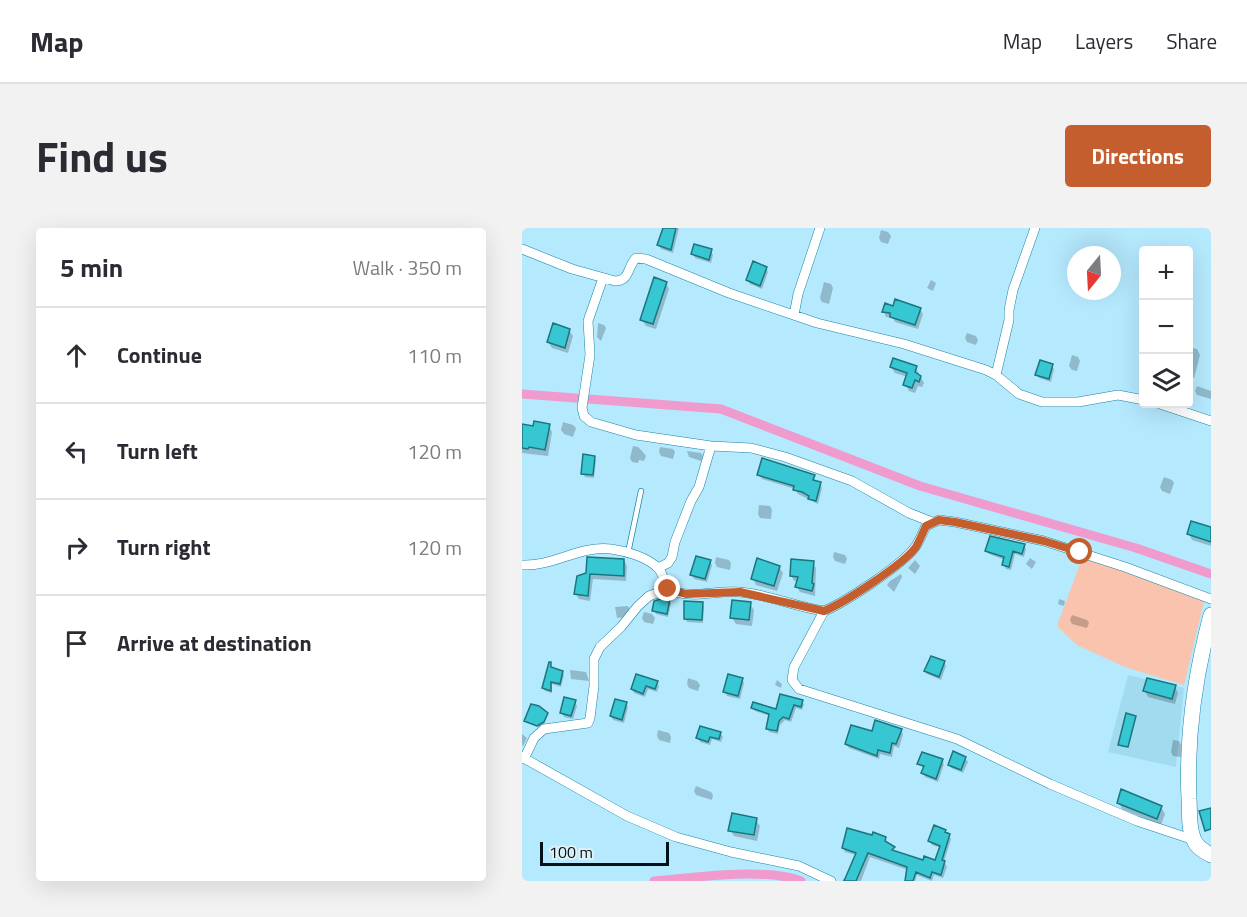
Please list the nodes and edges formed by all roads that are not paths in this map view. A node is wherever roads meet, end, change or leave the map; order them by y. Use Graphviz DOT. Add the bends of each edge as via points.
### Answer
graph roads {
  1 [pos="820,228"];
  2 [pos="1035,228"];
  3 [pos="522,249"];
  4 [pos="603,278"];
  5 [pos="794,315"];
  6 [pos="996,375"];
  7 [pos="1139,399"];
  8 [pos="1172,408"];
  9 [pos="1211,421"];
  10 [pos="711,446"];
  11 [pos="641,491"];
  12 [pos="932,522"];
  13 [pos="628,553"];
  14 [pos="522,565"];
  15 [pos="658,568"];
  16 [pos="668,589"];
  17 [pos="1211,599"];
  18 [pos="824,611"];
  19 [pos="1211,615"];
  20 [pos="523,758"];
  21 [pos="1194,840"];
  22 [pos="1211,855"];
  23 [pos="831,881"];
  1 -- 5 [label="street"];
  2 -- 6 [label="street" via="1013,290"];
  3 -- 4 [label="street"];
  4 -- 5 [label="street" via="621,281 632,262 640,258"];
  4 -- 10 [label="street" via="588,321 590,355 584,416 591,422 636,435"];
  5 -- 6 [label="street" via="904,344"];
  6 -- 7 [label="street" via="1019,394 1042,402 1078,402 1118,395"];
  8 -- 9 [label="street"];
  10 -- 12 [label="street" via="751,448 815,467"];
  10 -- 15 [label="street" via="672,557"];
  11 -- 13 [label="lane"];
  12 -- 17 [label="street" via="955,522 1044,541"];
  12 -- 18 [label="street" via="917,545 897,564"];
  13 -- 14 [label="street" via="593,549 558,560"];
  13 -- 15 [label="street"];
  15 -- 16 [label="street"];
  16 -- 18 [label="street" via="686,594 740,592"];
  16 -- 20 [label="street" via="649,596 600,647 594,659 588,723 544,729"];
  18 -- 21 [label="street" via="794,667 792,680 799,690 957,740 1137,821"];
  19 -- 21 [label="main road" via="1192,704 1187,765"];
  20 -- 23 [label="street" via="627,816 676,837 799,866"];
  21 -- 22 [label="main road"];
}
